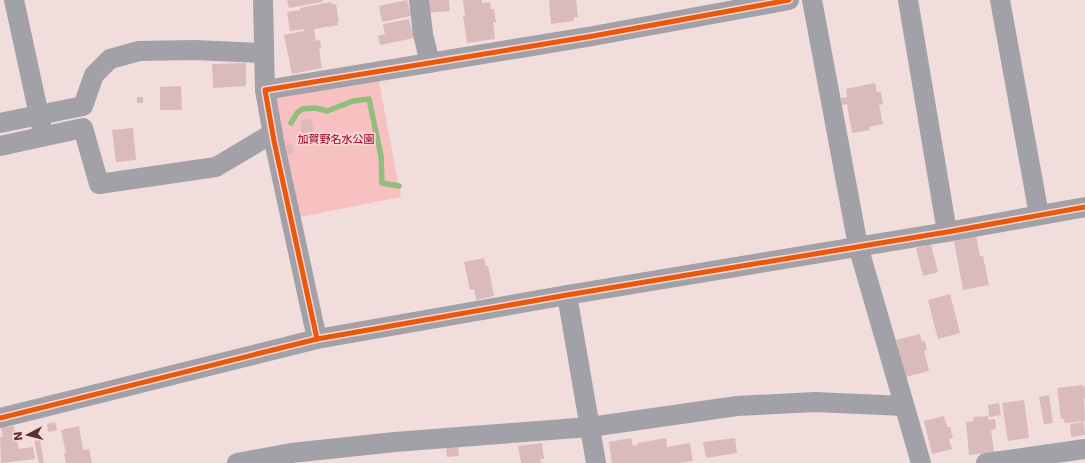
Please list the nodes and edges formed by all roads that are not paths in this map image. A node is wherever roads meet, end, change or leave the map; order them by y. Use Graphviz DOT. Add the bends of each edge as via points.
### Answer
graph roads {
  1 [pos="14,0"];
  2 [pos="263,0"];
  3 [pos="419,0"];
  4 [pos="789,0"];
  5 [pos="812,0"];
  6 [pos="908,0"];
  7 [pos="1000,0"];
  8 [pos="264,53"];
  9 [pos="430,63"];
  10 [pos="266,90"];
  11 [pos="39,115"];
  12 [pos="0,123"];
  13 [pos="273,133"];
  14 [pos="44,136"];
  15 [pos="0,146"];
  16 [pos="1085,207"];
  17 [pos="1039,215"];
  18 [pos="947,232"];
  19 [pos="858,246"];
  20 [pos="567,295"];
  21 [pos="317,339"];
  22 [pos="904,406"];
  23 [pos="0,418"];
  24 [pos="590,426"];
  25 [pos="1085,449"];
  26 [pos="292,458"];
  27 [pos="236,463"];
  28 [pos="596,463"];
  29 [pos="921,463"];
  30 [pos="986,463"];
  1 -- 11 [label="street"];
  2 -- 8 [label="street"];
  3 -- 9 [label="street"];
  4 -- 9 [label="street"];
  5 -- 19 [label="street"];
  6 -- 18 [label="street"];
  7 -- 17 [label="street"];
  8 -- 10 [label="street"];
  8 -- 11 [label="street" via="139,51 110,59 94,75 82,106"];
  9 -- 10 [label="street"];
  10 -- 13 [label="street"];
  11 -- 12 [label="street"];
  11 -- 14 [label="street"];
  13 -- 14 [label="street" via="216,167 99,184 83,128"];
  13 -- 21 [label="street"];
  14 -- 15 [label="street"];
  16 -- 17 [label="street"];
  17 -- 18 [label="street"];
  18 -- 19 [label="street"];
  19 -- 20 [label="street"];
  19 -- 22 [label="street"];
  20 -- 21 [label="street"];
  20 -- 24 [label="street"];
  21 -- 23 [label="street"];
  22 -- 24 [label="street" via="815,402 737,406"];
  22 -- 29 [label="street"];
  24 -- 26 [label="street" via="395,442"];
  24 -- 28 [label="street"];
  25 -- 30 [label="street"];
  26 -- 27 [label="street"];
}
